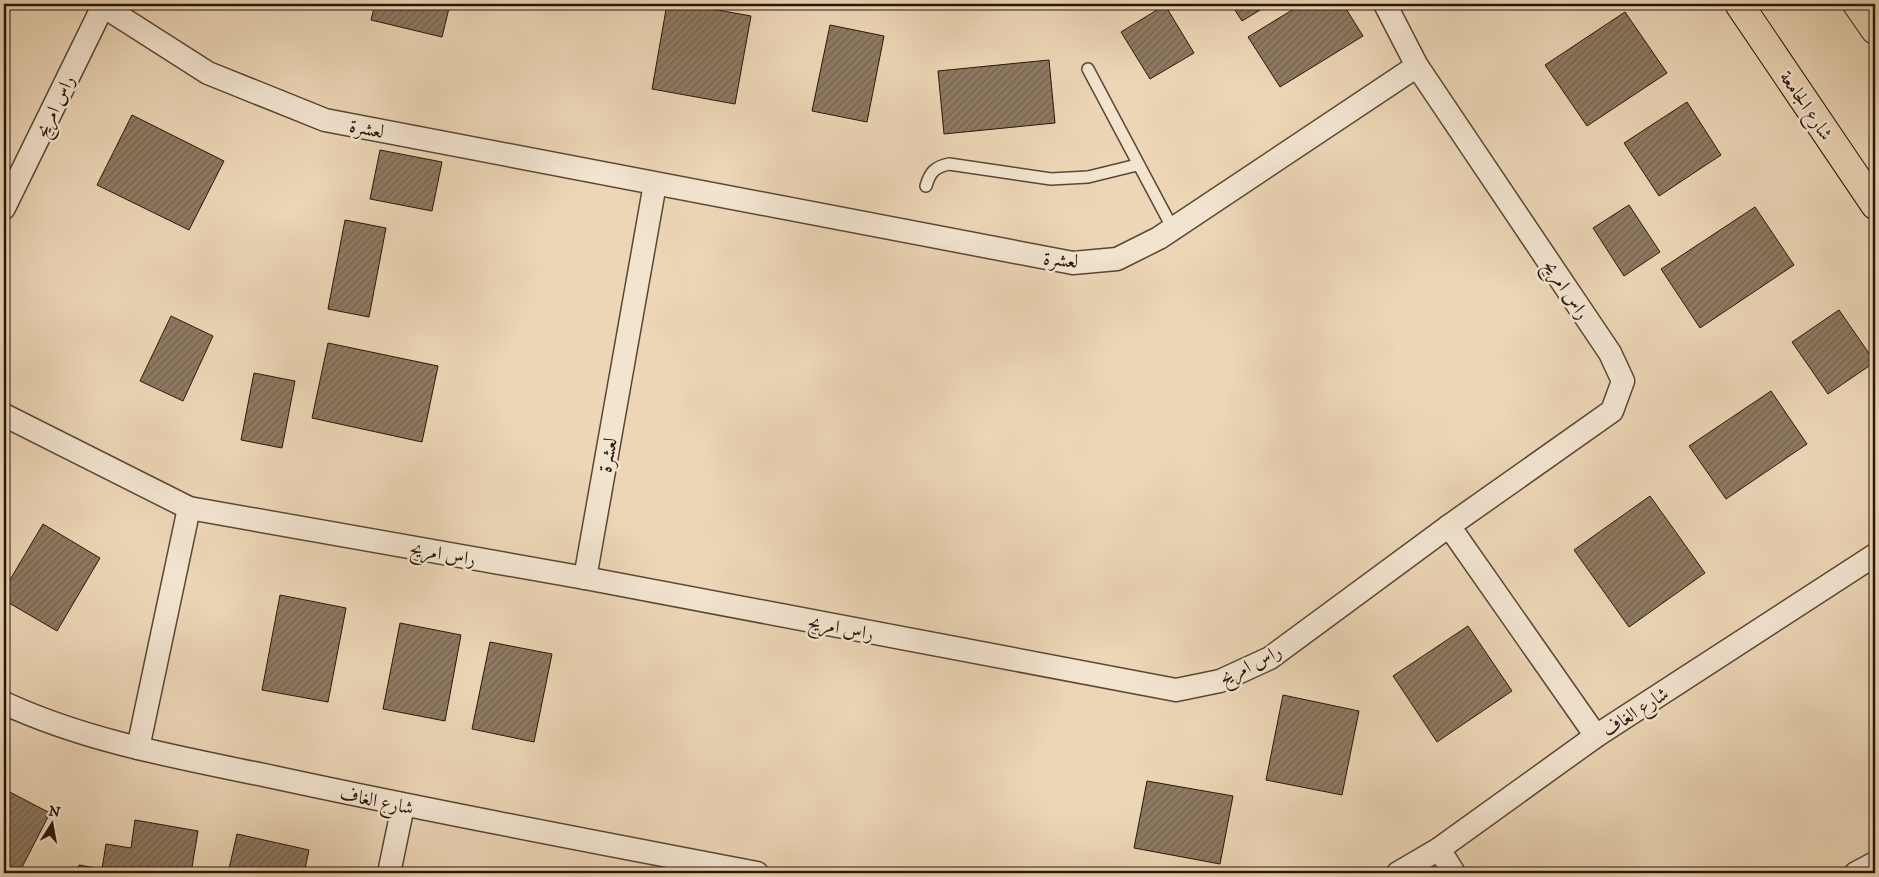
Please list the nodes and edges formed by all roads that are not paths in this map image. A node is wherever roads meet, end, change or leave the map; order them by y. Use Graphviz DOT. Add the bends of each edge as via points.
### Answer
graph roads {
  1 [pos="1385,4"];
  2 [pos="1739,4"];
  3 [pos="1857,4"];
  4 [pos="104,5"];
  5 [pos="1875,30"];
  6 [pos="1417,66"];
  7 [pos="1088,69"];
  8 [pos="1137,165"];
  9 [pos="655,184"];
  10 [pos="926,186"];
  11 [pos="1875,205"];
  12 [pos="4,208"];
  13 [pos="1173,228"];
  14 [pos="4,415"];
  15 [pos="189,508"];
  16 [pos="1449,526"];
  17 [pos="1875,555"];
  18 [pos="585,578"];
  19 [pos="4,703"];
  20 [pos="1596,736"];
  21 [pos="138,748"];
  22 [pos="403,806"];
  23 [pos="1438,849"];
  24 [pos="1875,863"];
  25 [pos="389,873"];
  26 [pos="757,873"];
  27 [pos="1398,873"];
  28 [pos="1454,873"];
  29 [pos="1856,873"];
  1 -- 6 [label="street, راس امريح"];
  2 -- 11 [label="main road, شارع الجامعة"];
  3 -- 5 [label="main road"];
  4 -- 9 [label="street, لعشرة" via="208,73 325,120"];
  4 -- 12 [label="street, راس امريح"];
  6 -- 13 [label="street, لعشرة"];
  6 -- 16 [label="street, راس امريح" via="1610,354 1623,381 1612,411"];
  7 -- 8 [label="lane"];
  8 -- 10 [label="lane" via="1088,177 1051,179 949,164 937,167 929,175"];
  8 -- 13 [label="lane"];
  9 -- 13 [label="street, لعشرة" via="1072,263 1117,259"];
  9 -- 18 [label="street, لعشرة"];
  14 -- 15 [label="street, راس امريح"];
  15 -- 18 [label="street, راس امريح"];
  15 -- 21 [label="street"];
  16 -- 18 [label="street, راس امريح" via="1270,658 1220,681 1176,690"];
  16 -- 20 [label="street"];
  17 -- 20 [label="street, شارع الغاف"];
  19 -- 21 [label="street, شارع الغاف" via="39,719"];
  20 -- 23 [label="street, شارع الغاف"];
  21 -- 22 [label="street, شارع الغاف"];
  22 -- 25 [label="street"];
  22 -- 26 [label="street, شارع الغاف"];
  23 -- 27 [label="street, شارع الغاف"];
  23 -- 28 [label="street"];
  24 -- 29 [label="street"];
}
